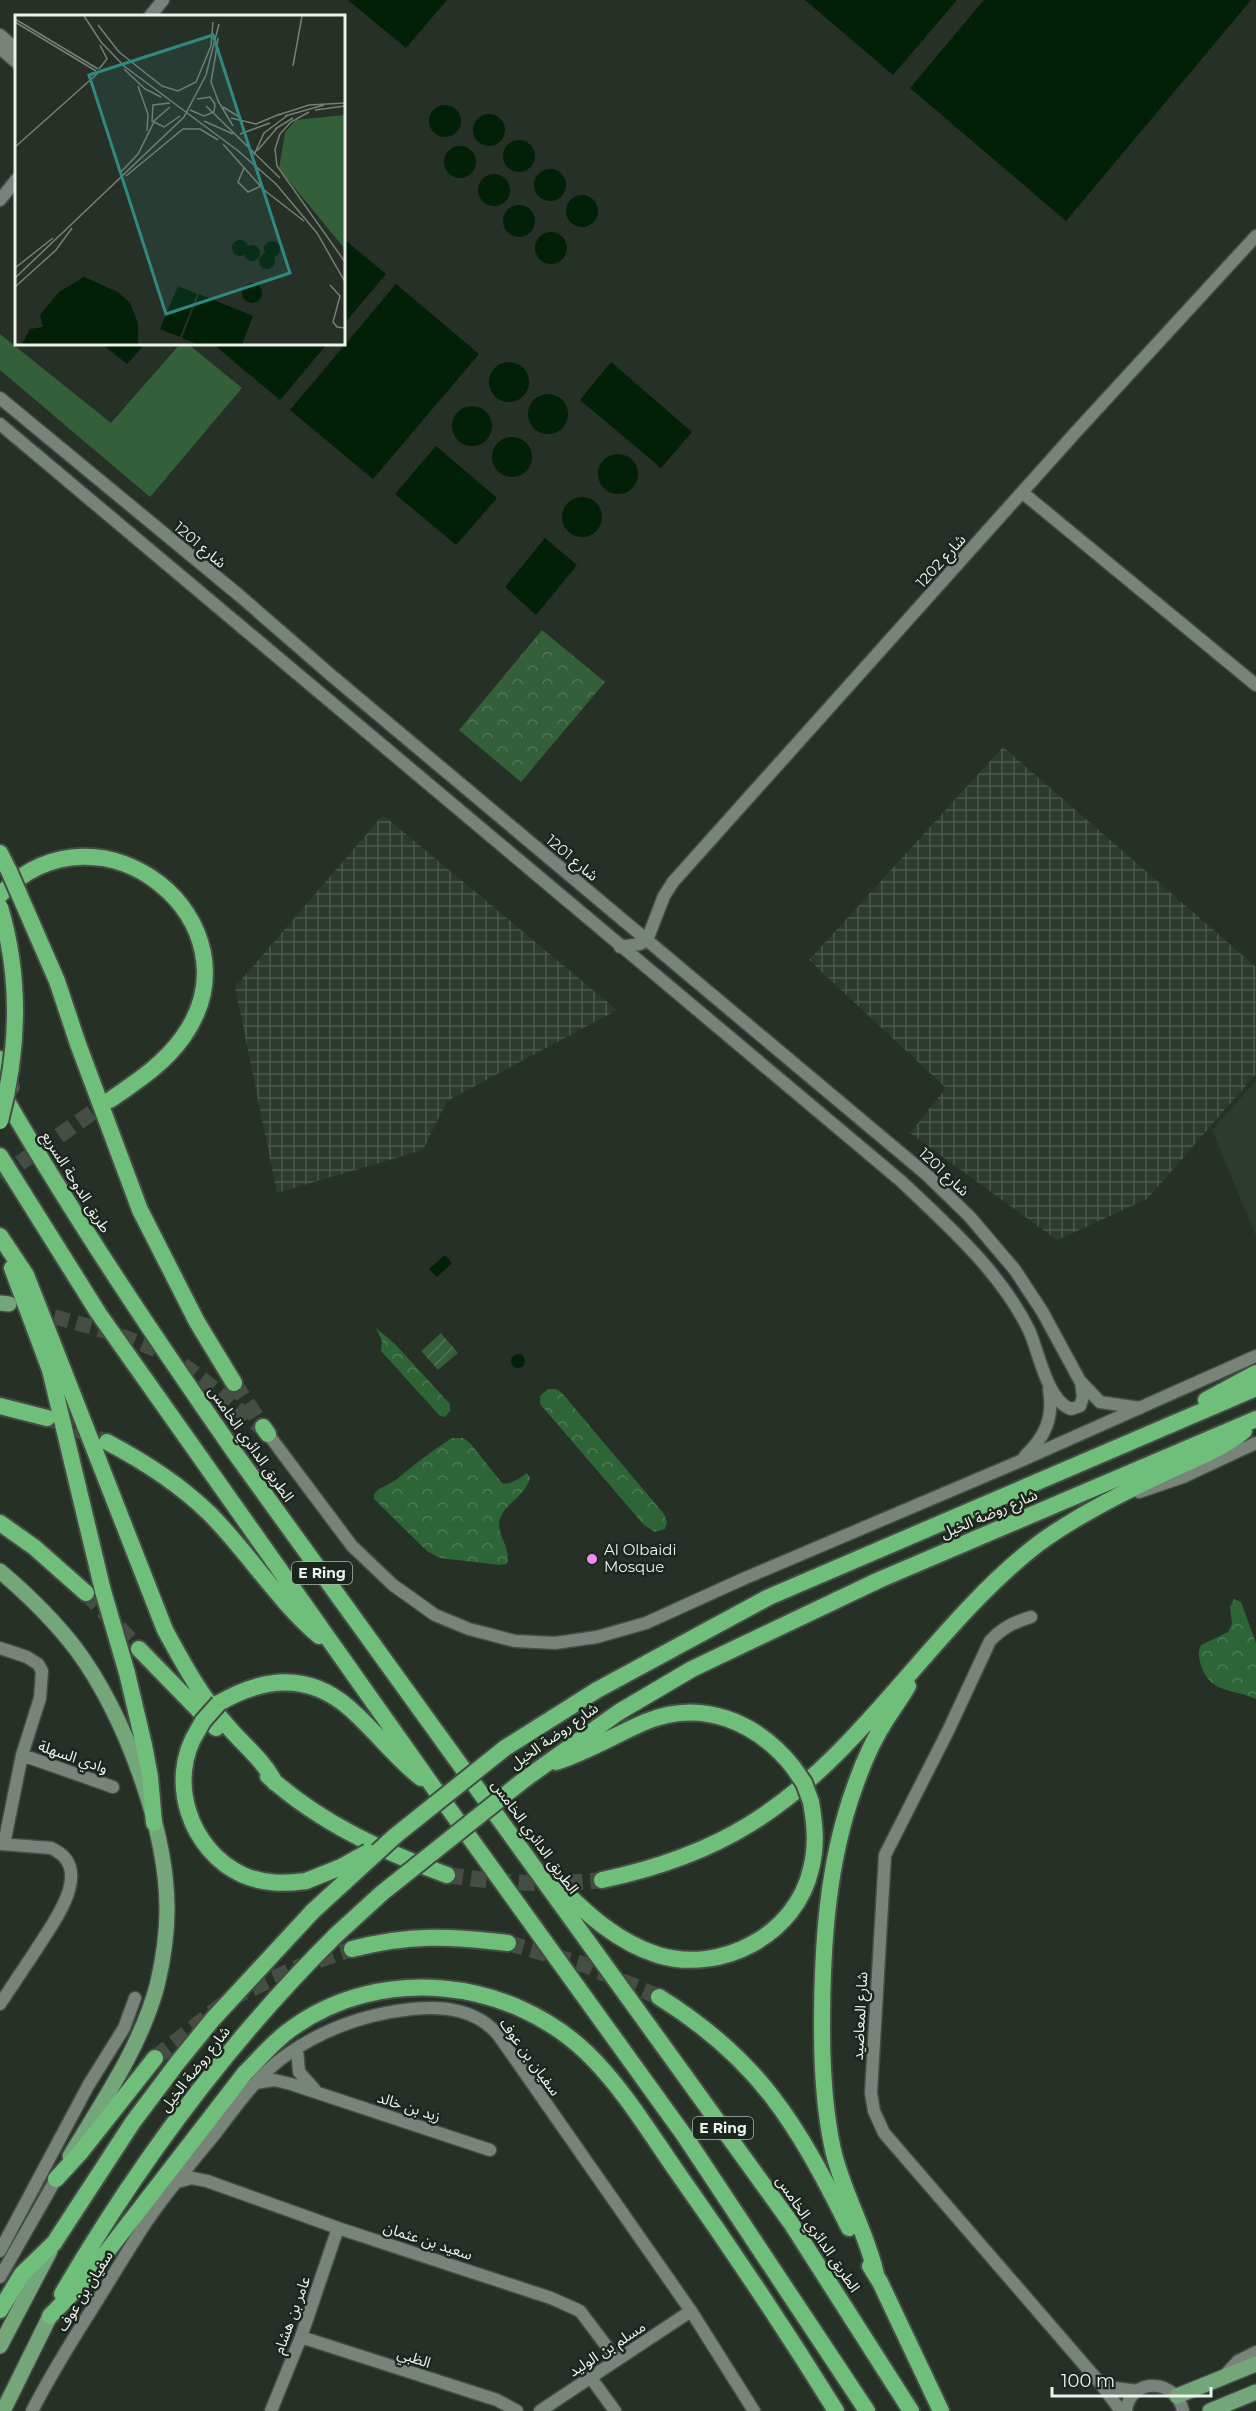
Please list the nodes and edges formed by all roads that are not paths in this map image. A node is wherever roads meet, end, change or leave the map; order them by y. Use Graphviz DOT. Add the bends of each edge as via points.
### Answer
graph roads {
  1 [pos="163,0"];
  2 [pos="151,15"];
  3 [pos="0,35"];
  4 [pos="0,48"];
  5 [pos="15,48"];
  6 [pos="15,61"];
  7 [pos="15,181"];
  8 [pos="0,200"];
  9 [pos="1256,236"];
  10 [pos="0,398"];
  11 [pos="0,424"];
  12 [pos="1023,493"];
  13 [pos="1256,685"];
  14 [pos="391,725"];
  15 [pos="379,741"];
  16 [pos="0,853"];
  17 [pos="0,895"];
  18 [pos="0,907"];
  19 [pos="657,912"];
  20 [pos="628,925"];
  21 [pos="647,940"];
  22 [pos="620,947"];
  23 [pos="0,1059"];
  24 [pos="0,1091"];
  25 [pos="110,1100"];
  26 [pos="0,1121"];
  27 [pos="30,1142"];
  28 [pos="0,1156"];
  29 [pos="0,1236"];
  30 [pos="123,1290"];
  31 [pos="1256,1356"];
  32 [pos="1256,1373"];
  33 [pos="1080,1381"];
  34 [pos="1048,1382"];
  35 [pos="234,1383"];
  36 [pos="1256,1388"];
  37 [pos="0,1406"];
  38 [pos="1140,1408"];
  39 [pos="47,1418"];
  40 [pos="1256,1420"];
  41 [pos="1171,1425"];
  42 [pos="264,1430"];
  43 [pos="107,1442"];
  44 [pos="1256,1443"];
  45 [pos="1018,1462"];
  46 [pos="1115,1500"];
  47 [pos="0,1523"];
  48 [pos="0,1571"];
  49 [pos="86,1593"];
  50 [pos="1031,1617"];
  51 [pos="0,1648"];
  52 [pos="139,1650"];
  53 [pos="339,1652"];
  54 [pos="924,1656"];
  55 [pos="22,1755"];
  56 [pos="531,1774"];
  57 [pos="275,1783"];
  58 [pos="113,1787"];
  59 [pos="434,1788"];
  60 [pos="154,1823"];
  61 [pos="395,1836"];
  62 [pos="2,1844"];
  63 [pos="525,1853"];
  64 [pos="447,1875"];
  65 [pos="602,1880"];
  66 [pos="508,1943"];
  67 [pos="352,1949"];
  68 [pos="659,1997"];
  69 [pos="135,1998"];
  70 [pos="0,2004"];
  71 [pos="297,2049"];
  72 [pos="155,2058"];
  73 [pos="256,2083"];
  74 [pos="318,2093"];
  75 [pos="490,2150"];
  76 [pos="199,2153"];
  77 [pos="56,2179"];
  78 [pos="207,2181"];
  79 [pos="177,2182"];
  80 [pos="338,2228"];
  81 [pos="54,2243"];
  82 [pos="0,2251"];
  83 [pos="876,2274"];
  84 [pos="0,2277"];
  85 [pos="0,2310"];
  86 [pos="691,2311"];
  87 [pos="50,2316"];
  88 [pos="301,2337"];
  89 [pos="0,2346"];
  90 [pos="1256,2352"];
  91 [pos="617,2360"];
  92 [pos="1256,2364"];
  93 [pos="591,2378"];
  94 [pos="1222,2379"];
  95 [pos="1100,2383"];
  96 [pos="1137,2391"];
  97 [pos="1256,2392"];
  98 [pos="1177,2396"];
  99 [pos="1256,2398"];
  100 [pos="3,2411"];
  101 [pos="32,2411"];
  102 [pos="271,2411"];
  103 [pos="517,2411"];
  104 [pos="540,2411"];
  105 [pos="615,2411"];
  106 [pos="754,2411"];
  107 [pos="836,2411"];
  108 [pos="867,2411"];
  109 [pos="911,2411"];
  110 [pos="941,2411"];
  111 [pos="1121,2411"];
  112 [pos="1126,2411"];
  113 [pos="1183,2411"];
  114 [pos="1210,2411"];
  115 [pos="1235,2411"];
  1 -- 2 [label="street"];
  3 -- 5 [label="street"];
  4 -- 6 [label="street"];
  7 -- 8 [label="street"];
  9 -- 12 [label="street, شارع 1202"];
  10 -- 14 [label="street, شارع 1201"];
  11 -- 15 [label="street"];
  12 -- 13 [label="street"];
  12 -- 19 [label="street, شارع 1202" via="673,882"];
  14 -- 15 [label="street"];
  14 -- 20 [label="street, شارع 1201"];
  15 -- 22 [label="street"];
  16 -- 35 [label="highway, bridge" via="57,981 140,1210 197,1322"];
  17 -- 25 [label="highway" via="43,865 76,857 100,858 124,863 159,882 190,918 203,965 202,992 193,1019 166,1057"];
  18 -- 26 [label="highway, bridge" via="12,958 15,1043"];
  19 -- 20 [label="street" via="645,924"];
  19 -- 21 [label="street, شارع 1202"];
  20 -- 21 [label="street, شارع 1201"];
  21 -- 22 [label="street"];
  21 -- 33 [label="street, شارع 1201" via="927,1175 970,1217 1015,1270"];
  22 -- 34 [label="street" via="901,1181 956,1234 1016,1308 1035,1344"];
  23 -- 27 [label="highway"];
  24 -- 27 [label="highway, طريق الدوحة السريع"];
  27 -- 30 [label="highway, طريق الدوحة السريع / E Ring"];
  28 -- 53 [label="highway" via="99,1314"];
  29 -- 57 [label="highway" via="31,1286 165,1630 212,1707 265,1765"];
  29 -- 60 [label="highway" via="50,1370 144,1745"];
  30 -- 63 [label="highway, الطريق الدائري الخامس / E Ring" via="235,1453"];
  31 -- 38 [label="street"];
  32 -- 41 [label="highway" via="1202,1402"];
  33 -- 34 [label="street" via="1083,1401 1071,1409 1060,1404"];
  33 -- 38 [label="street, شارع 1201" via="1100,1402"];
  34 -- 45 [label="street" via="1051,1403 1047,1427"];
  36 -- 41 [label="highway, شارع روضة الخيل"];
  37 -- 39 [label="highway"];
  38 -- 45 [label="street"];
  40 -- 46 [label="highway" via="1226,1444"];
  40 -- 56 [label="highway, شارع روضة الخيل" via="879,1581 692,1669 619,1712"];
  41 -- 61 [label="highway, شارع روضة الخيل, bridge" via="769,1597 597,1690 505,1748"];
  42 -- 45 [label="street" via="352,1546 393,1585 435,1615 470,1629 515,1641 555,1643 597,1637 646,1623"];
  43 -- 53 [label="highway" via="177,1484 210,1514 299,1619"];
  44 -- 46 [label="street" via="1182,1477"];
  46 -- 54 [label="highway" via="1040,1543 952,1623"];
  47 -- 49 [label="highway"];
  48 -- 60 [label="main road" via="60,1628 93,1675 121,1725"];
  50 -- 95 [label="street, شارع المعاضيد" via="1013,1622 990,1641 885,1855 871,2093 884,2133"];
  51 -- 55 [label="street" via="27,1657 42,1671 40,1698"];
  52 -- 57 [label="highway"];
  53 -- 59 [label="highway, E Ring"];
  54 -- 65 [label="highway" via="828,1761 785,1800 718,1842"];
  54 -- 83 [label="highway" via="876,1738 855,1784 837,1843 826,1922 822,1993 824,2100 839,2174"];
  55 -- 58 [label="street, وادي السهلة"];
  55 -- 62 [label="street"];
  56 -- 63 [label="highway, bridge" via="582,1754 646,1721 693,1713 716,1716 760,1734 793,1767 811,1802 816,1848 802,1893 773,1930 732,1953 686,1960 660,1956 620,1938 583,1910"];
  56 -- 87 [label="highway, شارع روضة الخيل, bridge" via="382,1893 287,1984 189,2104 114,2209"];
  57 -- 64 [label="highway" via="352,1835"];
  59 -- 61 [label="highway, bridge" via="400,1762 348,1707 319,1689 285,1682 251,1687 219,1704 203,1721 184,1773 188,1814 209,1850 243,1875 263,1882 306,1881 341,1867"];
  59 -- 108 [label="highway, E Ring" via="684,2135"];
  60 -- 77 [label="main road" via="167,1908 157,1985 133,2049"];
  61 -- 81 [label="highway, شارع روضة الخيل, bridge" via="313,1911 213,2019 133,2122"];
  62 -- 70 [label="street" via="59,1851 70,1866 71,1877 65,1904"];
  63 -- 109 [label="highway, الطريق الدائري الخامس / E Ring" via="791,2223"];
  66 -- 67 [label="highway" via="422,1937"];
  68 -- 83 [label="highway" via="707,2029 769,2091 802,2139"];
  69 -- 82 [label="street" via="124,2028 88,2086"];
  71 -- 73 [label="street, سفيان بن عوف"];
  71 -- 74 [label="street" via="299,2072"];
  71 -- 86 [label="street, سفيان بن عوف" via="351,2022 403,2010 445,2008 481,2019 499,2036"];
  72 -- 77 [label="highway"];
  73 -- 74 [label="street, زيد بن خالد" via="274,2080"];
  73 -- 76 [label="street, سفيان بن عوف"];
  74 -- 75 [label="street, زيد بن خالد"];
  76 -- 78 [label="street" via="200,2168"];
  76 -- 79 [label="street, سفيان بن عوف"];
  77 -- 84 [label="street"];
  78 -- 79 [label="street, سعيد بن عثمان" via="192,2178"];
  78 -- 80 [label="street, سعيد بن عثمان"];
  79 -- 101 [label="street, سفيان بن عوف" via="140,2232"];
  80 -- 88 [label="street, عامر بن هشام"];
  80 -- 91 [label="street, سعيد بن عثمان" via="567,2304 580,2311"];
  81 -- 85 [label="highway" via="22,2274"];
  81 -- 89 [label="main road, شارع روضة الخيل"];
  83 -- 110 [label="highway"];
  86 -- 91 [label="street, مسلم بن الوليد"];
  86 -- 106 [label="street, سفيان بن عوف"];
  87 -- 100 [label="main road, شارع روضة الخيل"];
  87 -- 107 [label="highway" via="85,2280 239,2081 275,2041 311,2016 356,1996 399,1988 450,1989 511,2004 534,2014 588,2053 620,2091 739,2260"];
  88 -- 102 [label="street, عامر بن هشام"];
  88 -- 103 [label="street, الظبي" via="497,2400"];
  90 -- 94 [label="street" via="1238,2361"];
  91 -- 93 [label="street, مسلم بن الوليد"];
  92 -- 94 [label="main road"];
  93 -- 104 [label="street, مسلم بن الوليد"];
  93 -- 105 [label="street"];
  94 -- 98 [label="main road"];
  95 -- 96 [label="street"];
  95 -- 111 [label="street, شارع المعاضيد"];
  96 -- 98 [label="street" via="1162,2387"];
  96 -- 112 [label="street"];
  97 -- 114 [label="main road"];
  98 -- 113 [label="street"];
  99 -- 115 [label="main road"];
}
